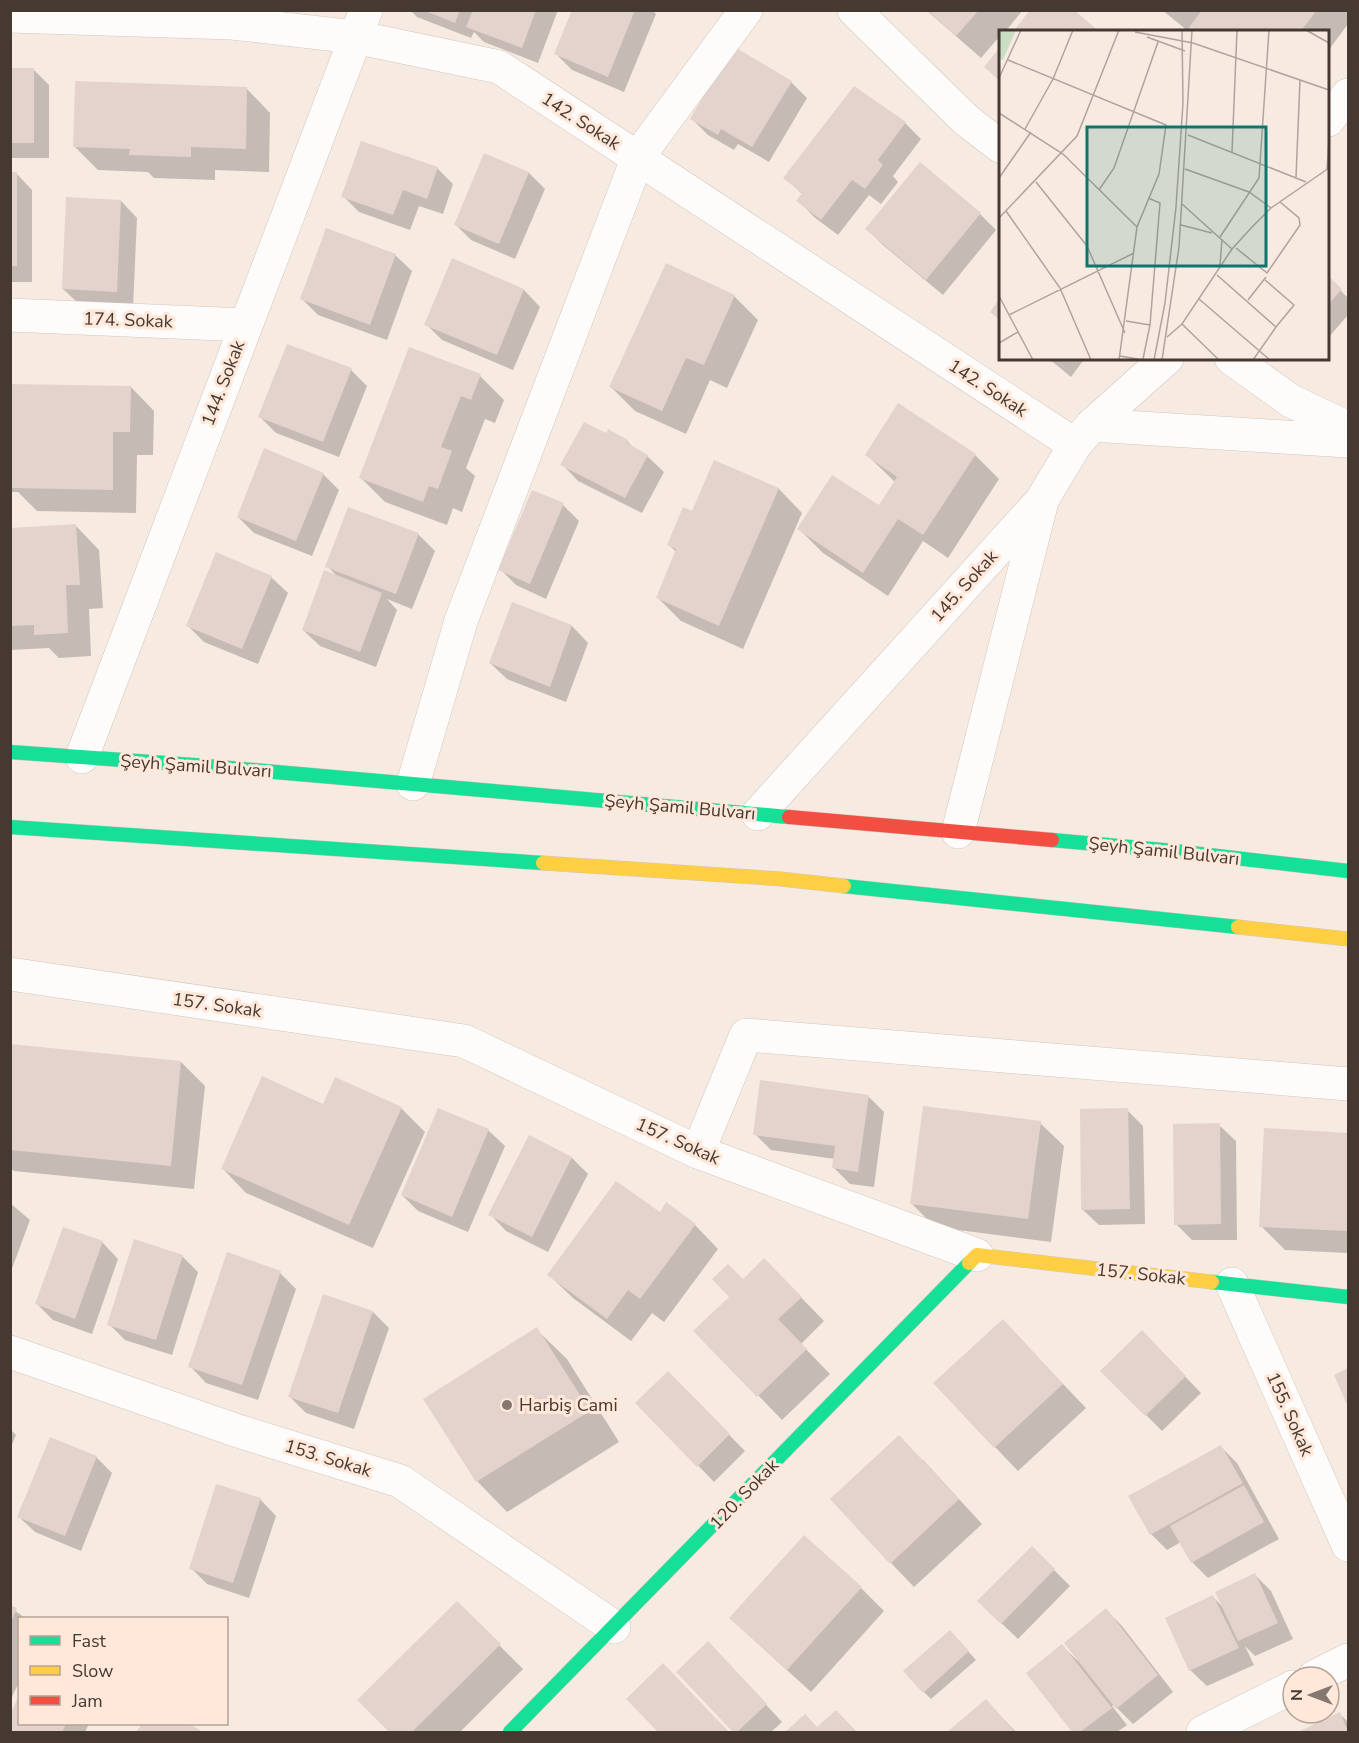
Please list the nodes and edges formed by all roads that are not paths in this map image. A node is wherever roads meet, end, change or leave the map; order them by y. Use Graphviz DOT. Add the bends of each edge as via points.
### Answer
graph roads {
  1 [pos="746,10"];
  2 [pos="854,10"];
  3 [pos="10,16"];
  4 [pos="360,24"];
  5 [pos="1348,95"];
  6 [pos="1329,119"];
  7 [pos="999,145"];
  8 [pos="638,157"];
  9 [pos="10,315"];
  10 [pos="245,325"];
  11 [pos="1165,360"];
  12 [pos="1234,360"];
  13 [pos="1348,428"];
  14 [pos="1084,435"];
  15 [pos="1348,441"];
  16 [pos="1042,500"];
  17 [pos="10,752"];
  18 [pos="82,757"];
  19 [pos="413,784"];
  20 [pos="758,814"];
  21 [pos="10,827"];
  22 [pos="958,832"];
  23 [pos="1348,871"];
  24 [pos="1348,939"];
  25 [pos="10,974"];
  26 [pos="1348,1084"];
  27 [pos="698,1152"];
  28 [pos="977,1255"];
  29 [pos="1232,1284"];
  30 [pos="1348,1297"];
  31 [pos="10,1352"];
  32 [pos="1348,1545"];
  33 [pos="614,1626"];
  34 [pos="1281,1694"];
  35 [pos="510,1732"];
  36 [pos="1203,1732"];
  1 -- 8 [label="street"];
  2 -- 7 [label="street" via="966,120"];
  3 -- 4 [label="street, 142. Sokak"];
  4 -- 8 [label="street, 142. Sokak" via="499,67"];
  4 -- 10 [label="street, 144. Sokak"];
  5 -- 6 [label="street"];
  8 -- 14 [label="street, 142. Sokak"];
  8 -- 19 [label="street" via="461,621"];
  9 -- 10 [label="street, 174. Sokak"];
  10 -- 18 [label="street, 144. Sokak"];
  11 -- 14 [label="street, 145. Sokak"];
  12 -- 13 [label="street" via="1291,401"];
  14 -- 15 [label="street"];
  14 -- 16 [label="street, 145. Sokak"];
  16 -- 20 [label="street, 145. Sokak"];
  16 -- 22 [label="street"];
  17 -- 18 [label="main road, Şeyh Şamil Bulvarı"];
  18 -- 19 [label="main road, Şeyh Şamil Bulvarı"];
  19 -- 20 [label="main road, Şeyh Şamil Bulvarı"];
  20 -- 22 [label="main road, Şeyh Şamil Bulvarı"];
  21 -- 24 [label="main road" via="781,879"];
  22 -- 23 [label="main road, Şeyh Şamil Bulvarı"];
  25 -- 27 [label="street, 157. Sokak" via="464,1041"];
  26 -- 27 [label="street" via="746,1035"];
  27 -- 28 [label="street, 157. Sokak"];
  28 -- 29 [label="main road, 157. Sokak"];
  28 -- 33 [label="main road, 120. Sokak"];
  29 -- 30 [label="main road, 157. Sokak"];
  29 -- 32 [label="street, 155. Sokak"];
  31 -- 33 [label="street, 153. Sokak" via="238,1431 400,1481"];
  33 -- 35 [label="main road, 120. Sokak"];
  34 -- 36 [label="street"];
}
